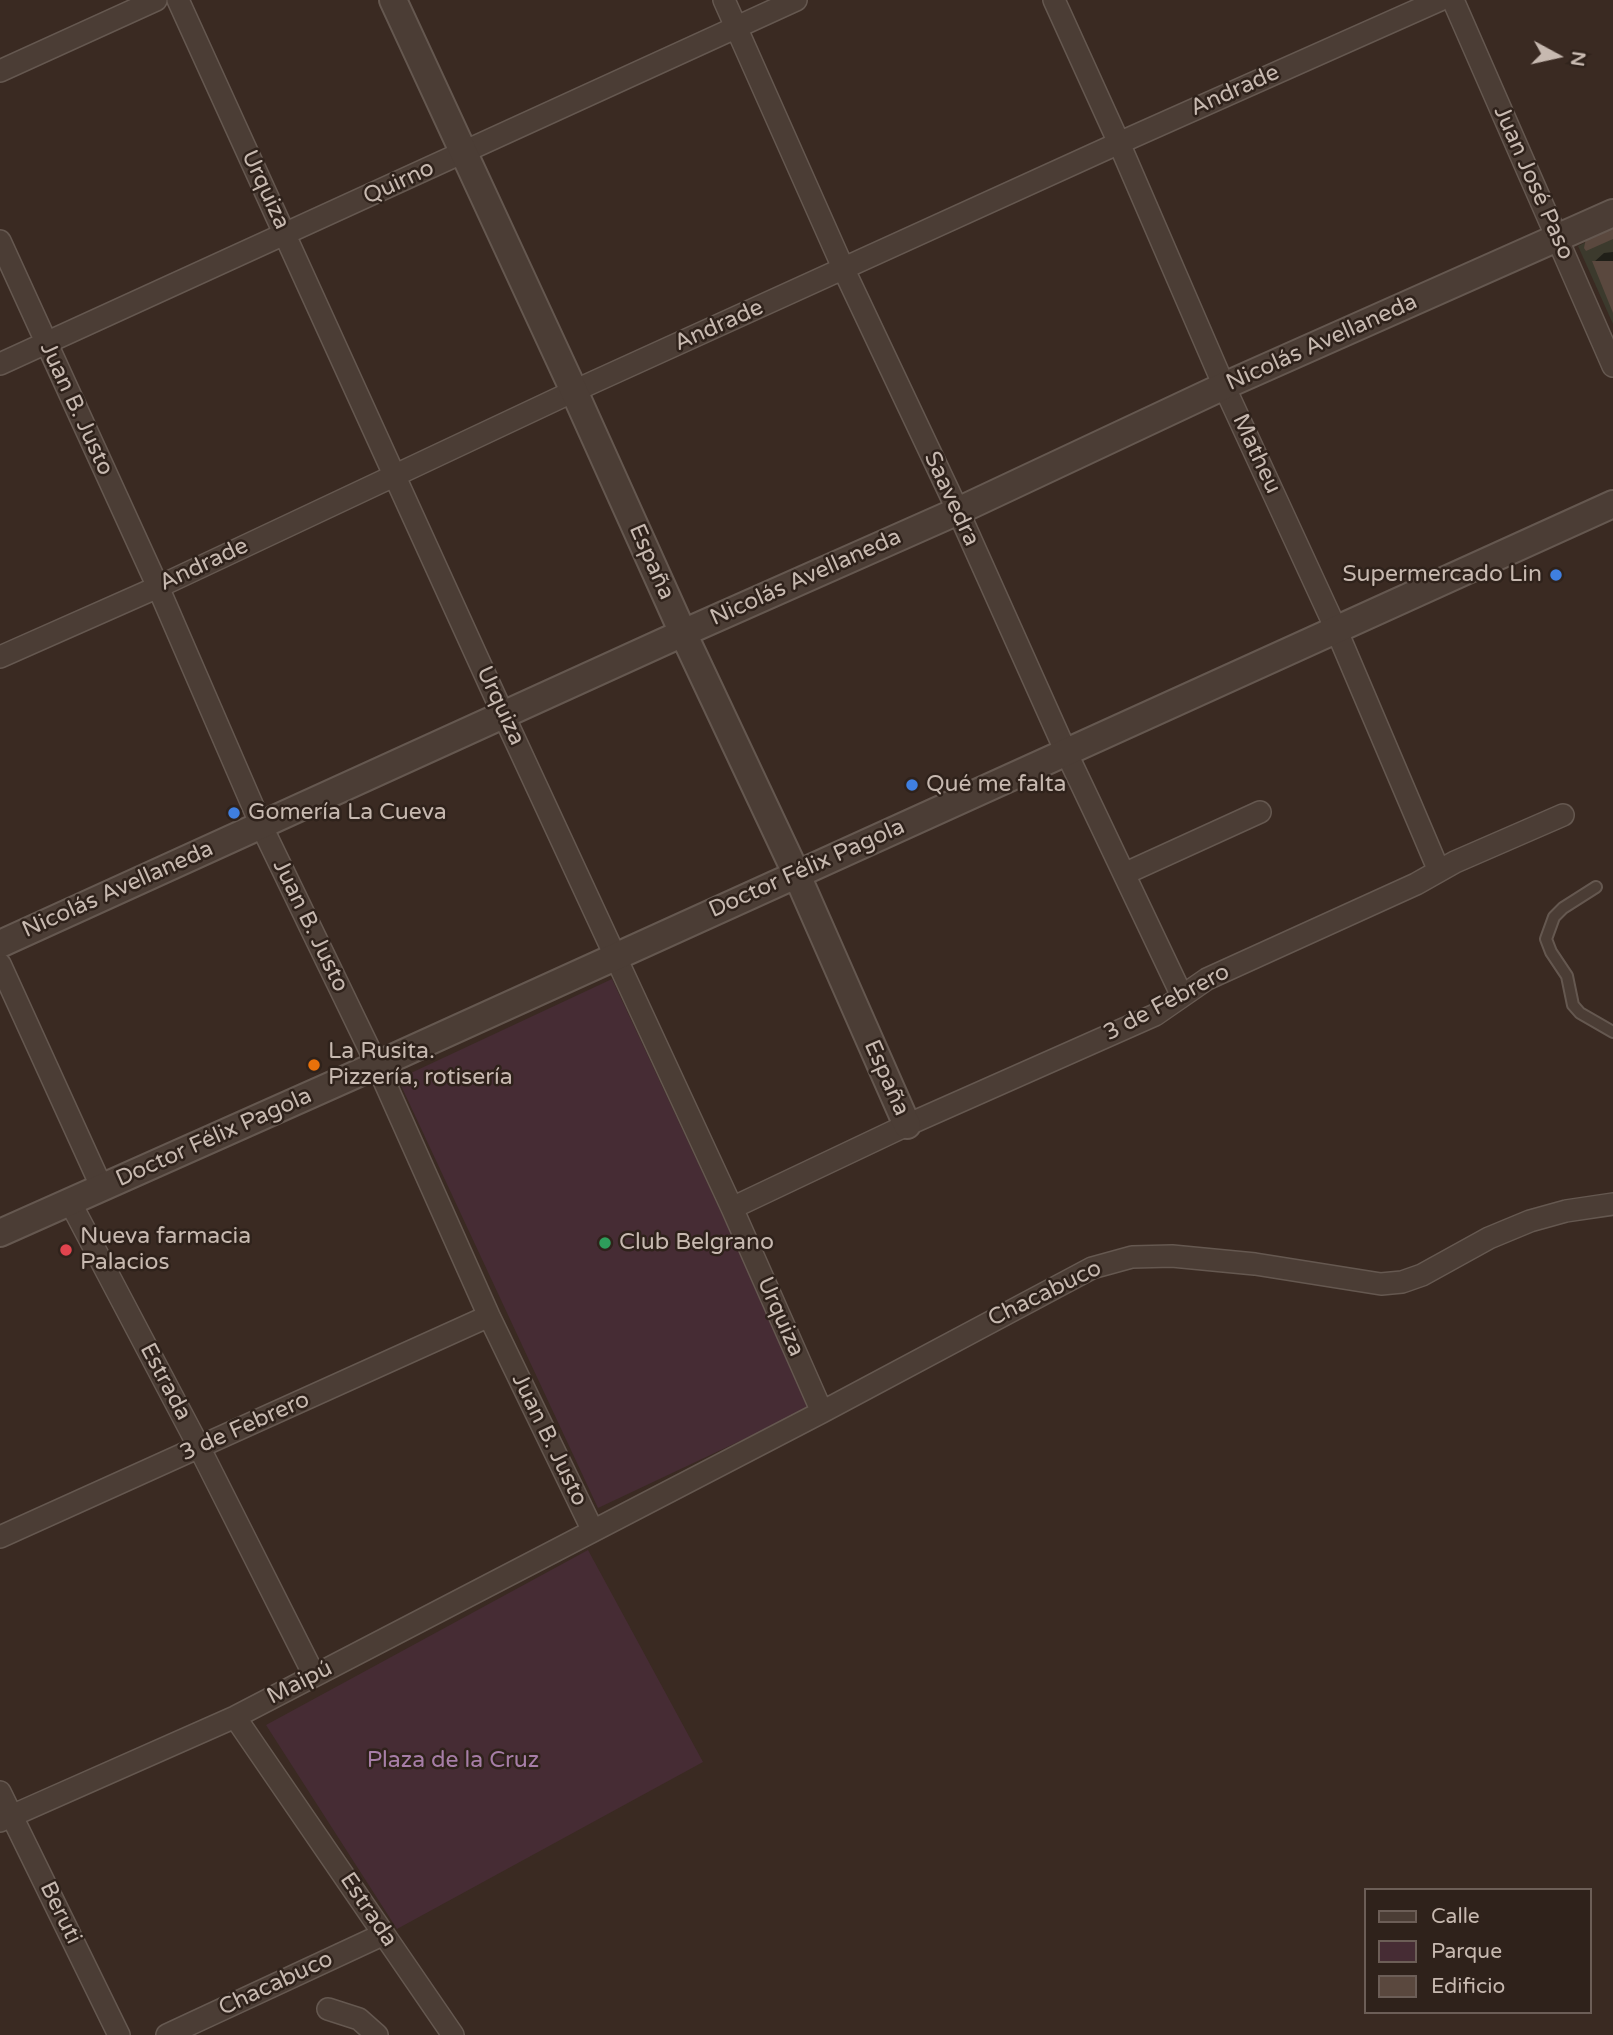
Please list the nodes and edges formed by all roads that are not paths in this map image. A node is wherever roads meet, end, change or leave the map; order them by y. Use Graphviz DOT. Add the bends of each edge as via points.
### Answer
graph roads {
  1 [pos="156,0"];
  2 [pos="178,0"];
  3 [pos="393,0"];
  4 [pos="724,0"];
  5 [pos="796,0"];
  6 [pos="1054,0"];
  7 [pos="1440,0"];
  8 [pos="1453,0"];
  9 [pos="737,27"];
  10 [pos="0,71"];
  11 [pos="1119,143"];
  12 [pos="463,153"];
  13 [pos="1613,213"];
  14 [pos="286,235"];
  15 [pos="1556,238"];
  16 [pos="0,241"];
  17 [pos="844,270"];
  18 [pos="46,343"];
  19 [pos="0,363"];
  20 [pos="1613,366"];
  21 [pos="1224,386"];
  22 [pos="575,391"];
  23 [pos="395,474"];
  24 [pos="1613,503"];
  25 [pos="958,511"];
  26 [pos="158,587"];
  27 [pos="1336,629"];
  28 [pos="683,633"];
  29 [pos="0,657"];
  30 [pos="503,714"];
  31 [pos="1066,752"];
  32 [pos="1260,812"];
  33 [pos="1563,815"];
  34 [pos="261,825"];
  35 [pos="1439,871"];
  36 [pos="796,873"];
  37 [pos="1124,874"];
  38 [pos="1596,887"];
  39 [pos="0,944"];
  40 [pos="616,956"];
  41 [pos="0,964"];
  42 [pos="1182,996"];
  43 [pos="1613,1032"];
  44 [pos="377,1065"];
  45 [pos="907,1125"];
  46 [pos="102,1188"];
  47 [pos="70,1202"];
  48 [pos="1613,1204"];
  49 [pos="732,1208"];
  50 [pos="0,1233"];
  51 [pos="489,1316"];
  52 [pos="822,1412"];
  53 [pos="199,1447"];
  54 [pos="593,1531"];
  55 [pos="0,1537"];
  56 [pos="314,1675"];
  57 [pos="235,1717"];
  58 [pos="0,1792"];
  59 [pos="6,1819"];
  60 [pos="384,1934"];
  61 [pos="328,2008"];
  62 [pos="119,2035"];
  63 [pos="167,2035"];
  64 [pos="377,2035"];
  65 [pos="453,2035"];
  1 -- 10 [label="street"];
  2 -- 14 [label="street, Urquiza"];
  3 -- 12 [label="street, España"];
  4 -- 9 [label="street, Saavedra"];
  5 -- 9 [label="street, Quirno"];
  6 -- 11 [label="street, Matheu"];
  7 -- 11 [label="street, Andrade"];
  8 -- 15 [label="street, Juan José Paso"];
  9 -- 12 [label="street, Quirno"];
  9 -- 17 [label="street, Saavedra"];
  11 -- 17 [label="street, Andrade"];
  11 -- 21 [label="street, Matheu"];
  12 -- 14 [label="street, Quirno"];
  12 -- 22 [label="street, España"];
  13 -- 15 [label="street, Nicolás Avellaneda"];
  14 -- 18 [label="street, Quirno"];
  14 -- 23 [label="street, Urquiza"];
  15 -- 20 [label="street, Juan José Paso"];
  15 -- 21 [label="street, Nicolás Avellaneda"];
  16 -- 18 [label="street, Juan B. Justo"];
  17 -- 22 [label="street, Andrade"];
  17 -- 25 [label="street, Saavedra"];
  18 -- 19 [label="street, Quirno"];
  18 -- 26 [label="street, Juan B. Justo"];
  21 -- 25 [label="street, Nicolás Avellaneda"];
  21 -- 27 [label="street, Matheu"];
  22 -- 23 [label="street, Andrade"];
  22 -- 28 [label="street, España"];
  23 -- 26 [label="street, Andrade"];
  23 -- 30 [label="street, Urquiza"];
  24 -- 27 [label="street, Doctor Félix Pagola"];
  25 -- 28 [label="street, Nicolás Avellaneda"];
  25 -- 31 [label="street, Saavedra"];
  26 -- 29 [label="street, Andrade"];
  26 -- 34 [label="street, Juan B. Justo"];
  27 -- 31 [label="street, Doctor Félix Pagola"];
  27 -- 35 [label="street, Matheu"];
  28 -- 30 [label="street, Nicolás Avellaneda"];
  28 -- 36 [label="street, España"];
  30 -- 34 [label="street, Nicolás Avellaneda"];
  30 -- 40 [label="street, Urquiza"];
  31 -- 36 [label="street, Doctor Félix Pagola"];
  31 -- 37 [label="street, Saavedra"];
  32 -- 37 [label="street"];
  33 -- 35 [label="street, 3 de Febrero"];
  34 -- 39 [label="street, Nicolás Avellaneda"];
  34 -- 44 [label="street, Juan B. Justo"];
  35 -- 42 [label="street, 3 de Febrero" via="1206,979"];
  36 -- 40 [label="street, Doctor Félix Pagola"];
  36 -- 45 [label="street, España"];
  37 -- 42 [label="street, Saavedra"];
  38 -- 43 [label="lane" via="1563,908 1546,939 1567,976 1573,1006"];
  40 -- 44 [label="street, Doctor Félix Pagola"];
  40 -- 49 [label="street, Urquiza"];
  41 -- 46 [label="street"];
  42 -- 45 [label="street, 3 de Febrero" via="1156,1015"];
  44 -- 46 [label="street, Doctor Félix Pagola"];
  44 -- 51 [label="street, Juan B. Justo"];
  45 -- 49 [label="street, 3 de Febrero"];
  46 -- 47 [label="street, Doctor Félix Pagola"];
  47 -- 50 [label="street, Doctor Félix Pagola"];
  47 -- 53 [label="street, Estrada"];
  48 -- 52 [label="street, Chacabuco" via="1530,1222 1402,1282 1381,1284 1172,1256 1116,1260 1092,1268"];
  49 -- 52 [label="street, Urquiza"];
  51 -- 53 [label="street, 3 de Febrero"];
  51 -- 54 [label="street, Juan B. Justo"];
  52 -- 54 [label="street, Chacabuco"];
  53 -- 55 [label="street, 3 de Febrero"];
  53 -- 56 [label="street, Estrada"];
  54 -- 56 [label="street, Maipú"];
  56 -- 57 [label="street, Maipú"];
  57 -- 59 [label="street, Maipú"];
  57 -- 60 [label="street, Estrada"];
  58 -- 59 [label="street, Beruti"];
  59 -- 62 [label="street, Beruti"];
  60 -- 63 [label="street, Chacabuco"];
  60 -- 65 [label="street, Estrada"];
  61 -- 64 [label="street" via="359,2018"];
}
